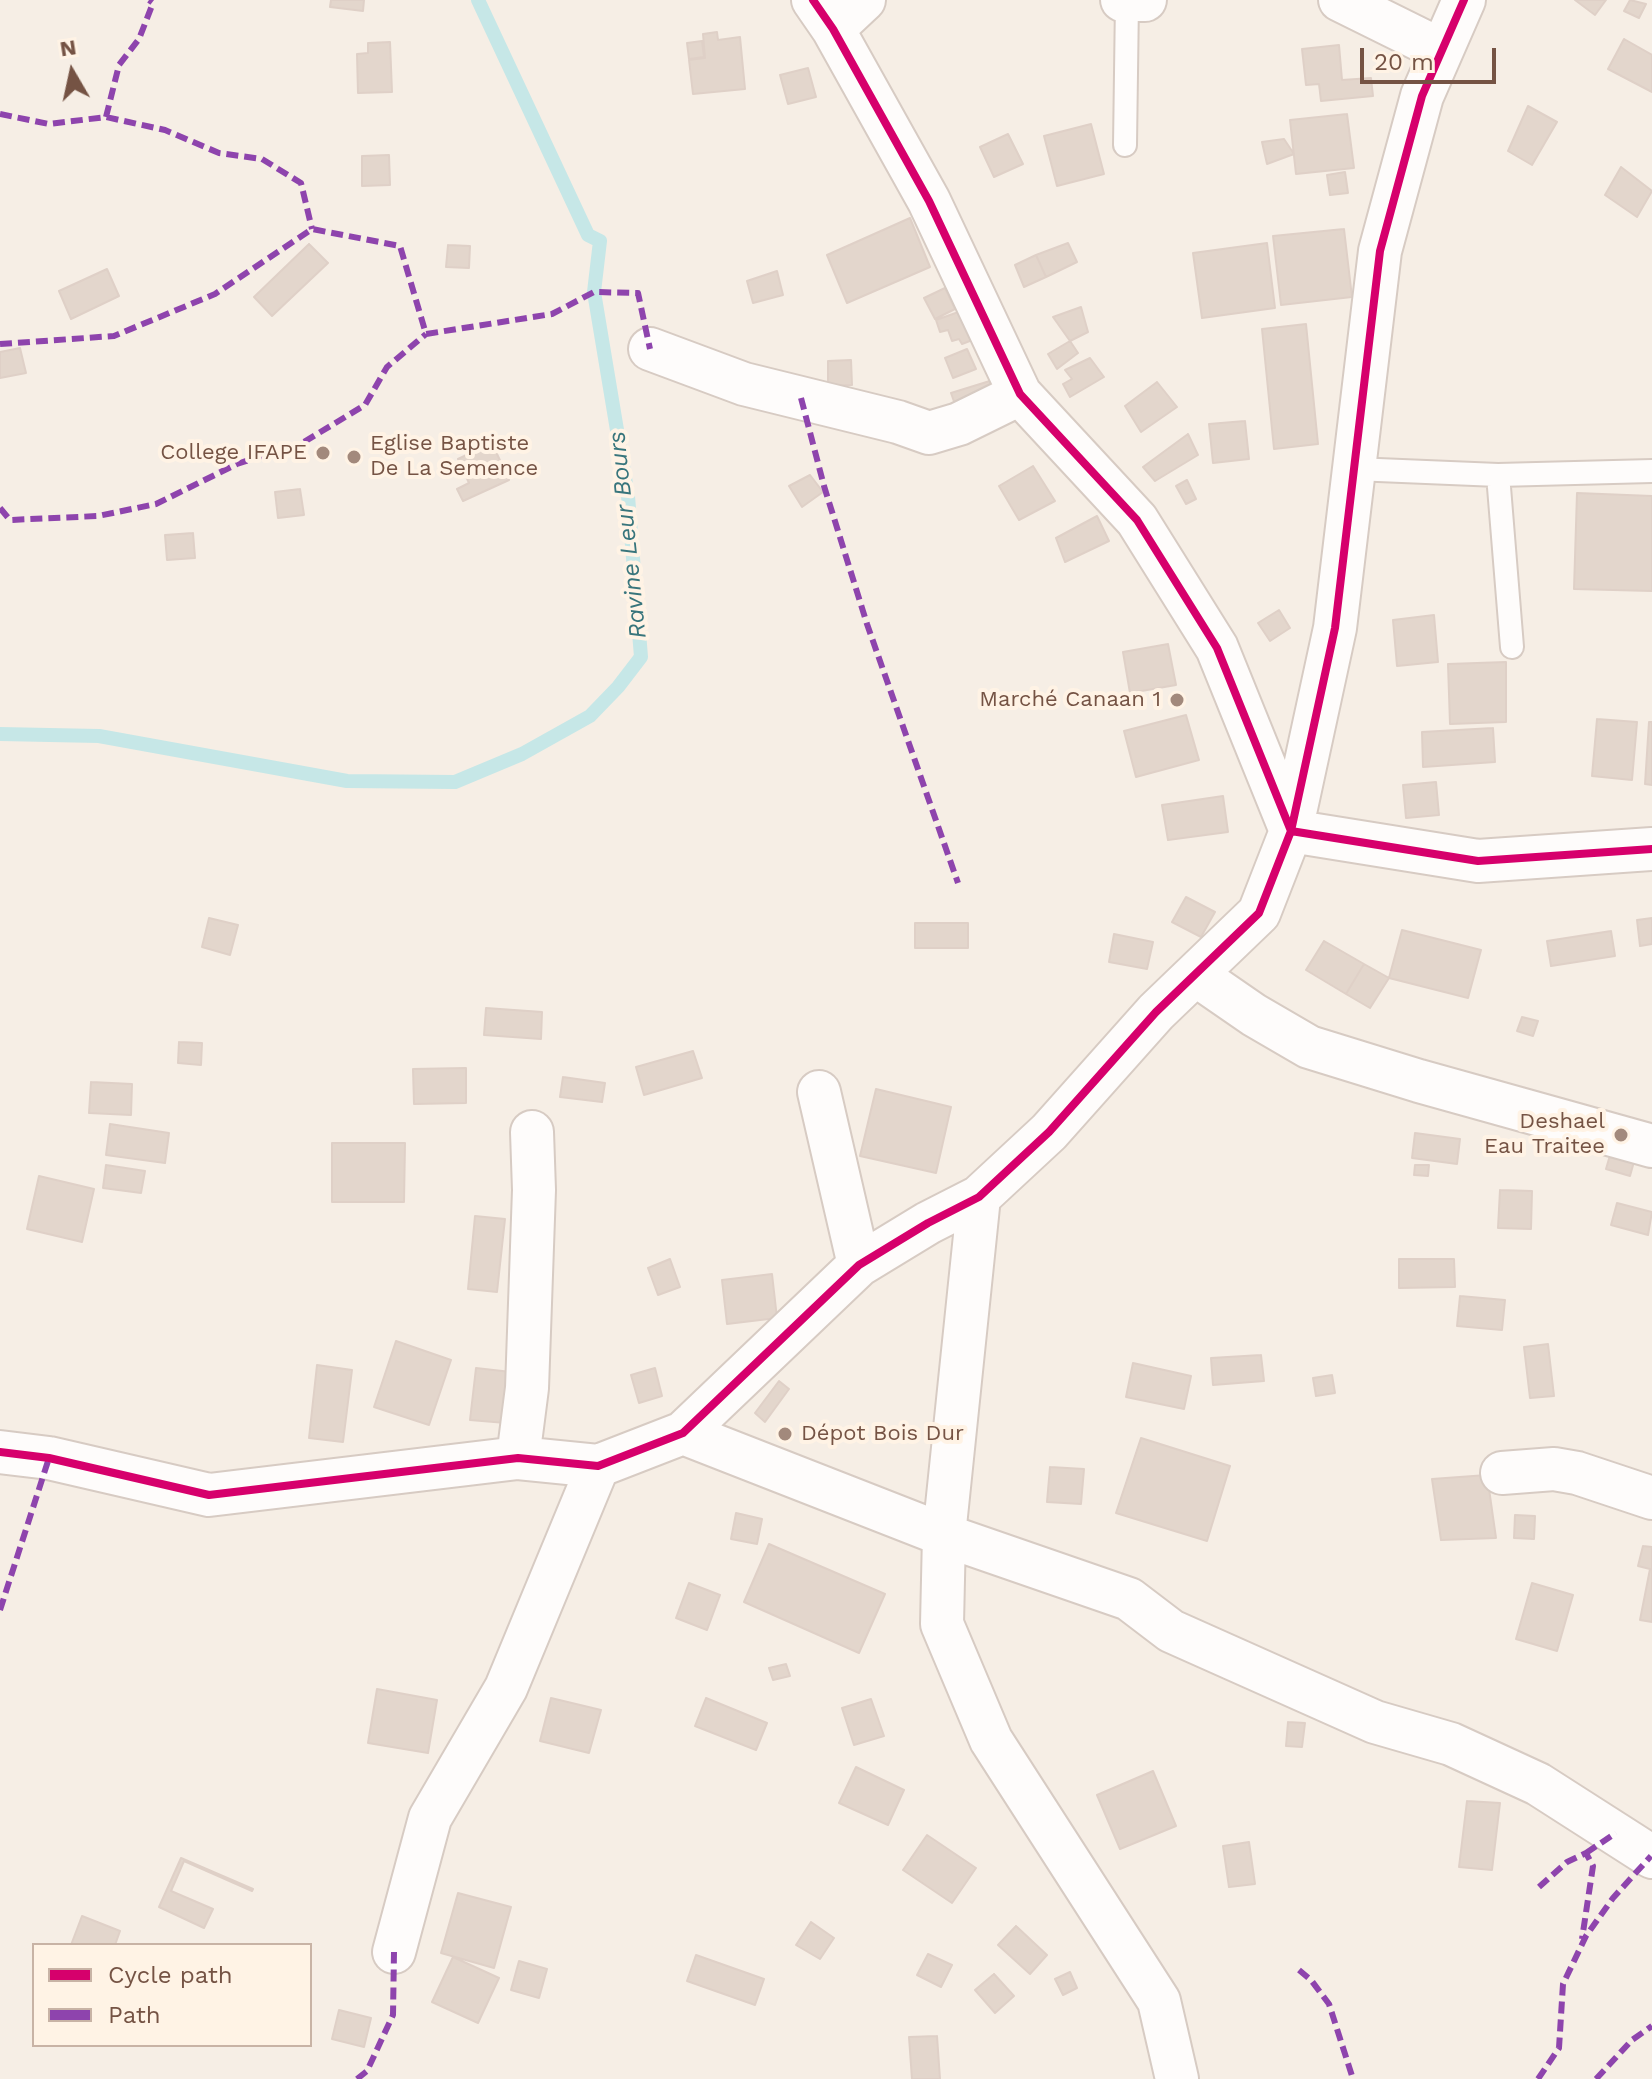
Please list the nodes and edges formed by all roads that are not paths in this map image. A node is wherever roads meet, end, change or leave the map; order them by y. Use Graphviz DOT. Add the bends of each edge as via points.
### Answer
graph roads {
  1 [pos="864,0"];
  2 [pos="1124,0"];
  3 [pos="1145,0"];
  4 [pos="1340,0"];
  5 [pos="1464,0"];
  6 [pos="827,10"];
  7 [pos="1441,50"];
  8 [pos="1125,145"];
  9 [pos="650,349"];
  10 [pos="1020,394"];
  11 [pos="1354,469"];
  12 [pos="1652,471"];
  13 [pos="1498,475"];
  14 [pos="1512,647"];
  15 [pos="1291,831"];
  16 [pos="1652,849"];
  17 [pos="1196,975"];
  18 [pos="819,1092"];
  19 [pos="532,1132"];
  20 [pos="1652,1146"];
  21 [pos="979,1197"];
  22 [pos="859,1265"];
  23 [pos="683,1433"];
  24 [pos="0,1452"];
  25 [pos="518,1458"];
  26 [pos="598,1466"];
  27 [pos="1502,1473"];
  28 [pos="1652,1498"];
  29 [pos="944,1535"];
  30 [pos="1652,1857"];
  31 [pos="394,1952"];
  32 [pos="1177,2079"];
  1 -- 6 [label="street"];
  2 -- 3 [label="street"];
  2 -- 8 [label="lane"];
  4 -- 7 [label="street"];
  5 -- 7 [label="street"];
  6 -- 10 [label="street" via="929,201"];
  7 -- 11 [label="street" via="1422,96 1380,251"];
  9 -- 10 [label="street" via="744,384 929,433"];
  10 -- 15 [label="street" via="1137,520 1217,648"];
  11 -- 13 [label="lane"];
  11 -- 15 [label="street" via="1335,628"];
  12 -- 13 [label="lane"];
  13 -- 14 [label="lane"];
  15 -- 16 [label="street" via="1478,861"];
  15 -- 17 [label="street" via="1259,913"];
  17 -- 20 [label="street" via="1309,1047"];
  17 -- 21 [label="street" via="1049,1132"];
  18 -- 22 [label="street"];
  19 -- 25 [label="street" via="527,1388"];
  21 -- 22 [label="street"];
  21 -- 29 [label="street"];
  22 -- 23 [label="street"];
  23 -- 26 [label="street"];
  23 -- 29 [label="street"];
  24 -- 25 [label="street" via="209,1495"];
  25 -- 26 [label="street"];
  26 -- 31 [label="street" via="506,1688 430,1818"];
  27 -- 28 [label="street" via="1554,1469"];
  29 -- 30 [label="street" via="1129,1599 1171,1631 1375,1722 1451,1744 1538,1784"];
  29 -- 32 [label="street" via="942,1624 991,1740 1159,2001"];
}
